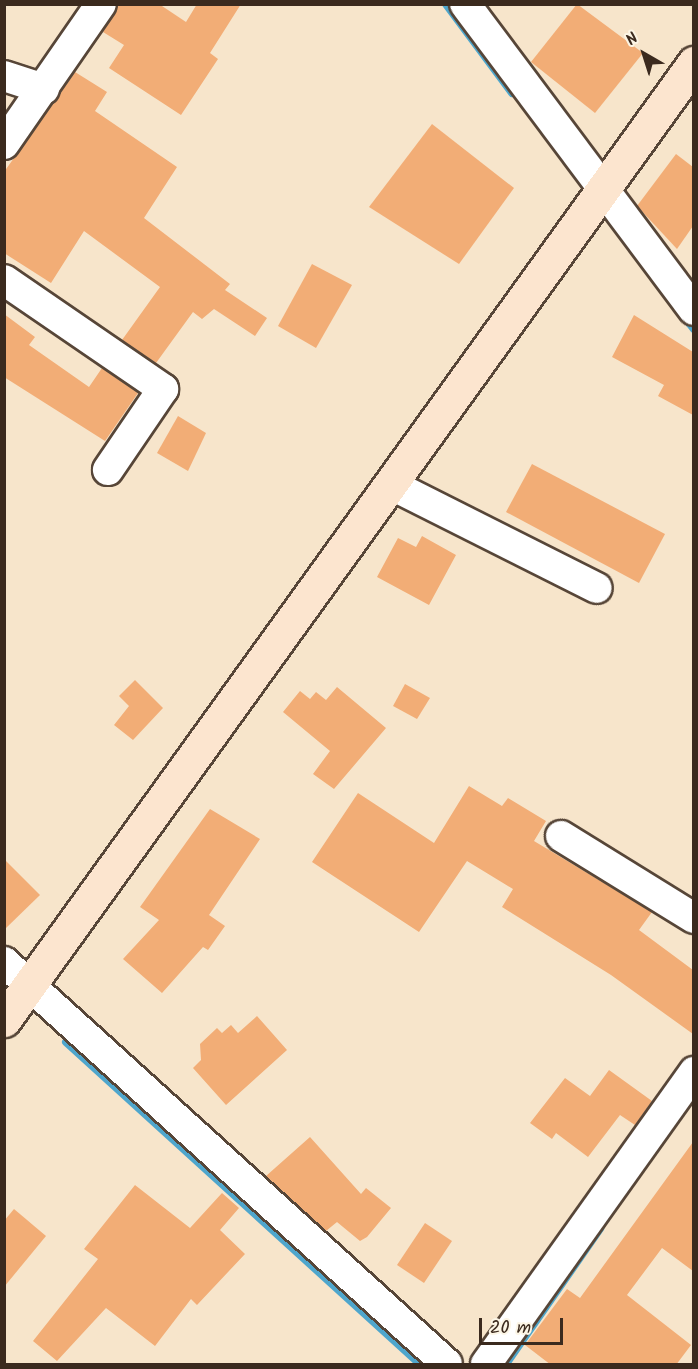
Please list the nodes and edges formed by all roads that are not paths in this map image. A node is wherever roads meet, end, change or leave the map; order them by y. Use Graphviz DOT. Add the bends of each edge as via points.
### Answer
graph roads {
  1 [pos="101,4"];
  2 [pos="465,4"];
  3 [pos="693,63"];
  4 [pos="4,76"];
  5 [pos="44,89"];
  6 [pos="4,144"];
  7 [pos="604,191"];
  8 [pos="4,280"];
  9 [pos="693,310"];
  10 [pos="108,470"];
  11 [pos="392,485"];
  12 [pos="597,588"];
  13 [pos="561,836"];
  14 [pos="693,918"];
  15 [pos="4,962"];
  16 [pos="30,985"];
  17 [pos="4,1020"];
  18 [pos="693,1072"];
  19 [pos="447,1365"];
  20 [pos="486,1365"];
  1 -- 5 [label="street"];
  2 -- 7 [label="street"];
  3 -- 7 [label="street"];
  4 -- 5 [label="street"];
  5 -- 6 [label="street"];
  7 -- 9 [label="street"];
  7 -- 11 [label="street"];
  8 -- 10 [label="street" via="163,389"];
  11 -- 12 [label="street"];
  11 -- 16 [label="street"];
  13 -- 14 [label="street"];
  15 -- 16 [label="street"];
  16 -- 17 [label="street"];
  16 -- 19 [label="street"];
  18 -- 20 [label="street"];
}
